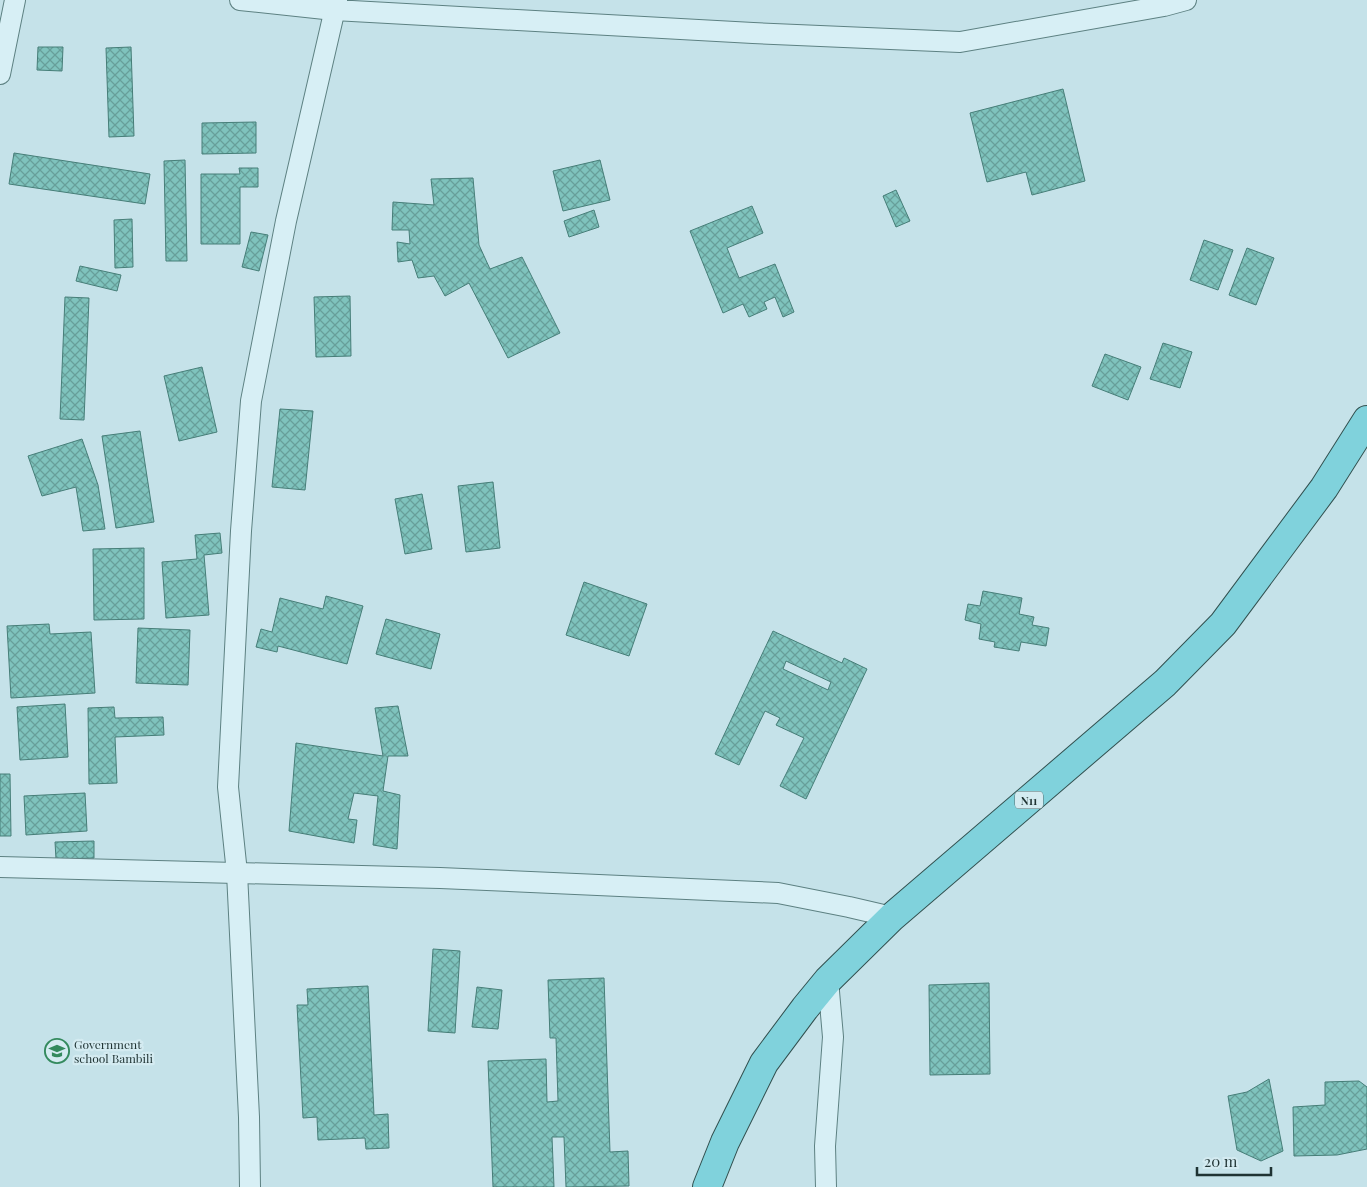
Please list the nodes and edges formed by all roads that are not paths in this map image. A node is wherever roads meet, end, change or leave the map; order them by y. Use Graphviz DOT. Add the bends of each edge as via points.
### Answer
graph roads {
  1 [pos="15,0"];
  2 [pos="240,0"];
  3 [pos="1186,0"];
  4 [pos="336,5"];
  5 [pos="0,74"];
  6 [pos="1367,420"];
  7 [pos="0,867"];
  8 [pos="237,873"];
  9 [pos="892,917"];
  10 [pos="828,980"];
  11 [pos="250,1187"];
  12 [pos="707,1187"];
  13 [pos="826,1187"];
  1 -- 5 [label="street"];
  2 -- 4 [label="street"];
  3 -- 4 [label="street" via="960,42 733,32"];
  4 -- 8 [label="street" via="286,221 251,401 228,787"];
  6 -- 9 [label="highway, N11" via="1324,488 1223,624 1165,683"];
  7 -- 8 [label="street"];
  8 -- 9 [label="street" via="440,878 778,893"];
  8 -- 11 [label="street"];
  9 -- 10 [label="highway, N11"];
  10 -- 12 [label="highway, N11" via="764,1063"];
  10 -- 13 [label="street" via="833,1037 825,1146"];
}
